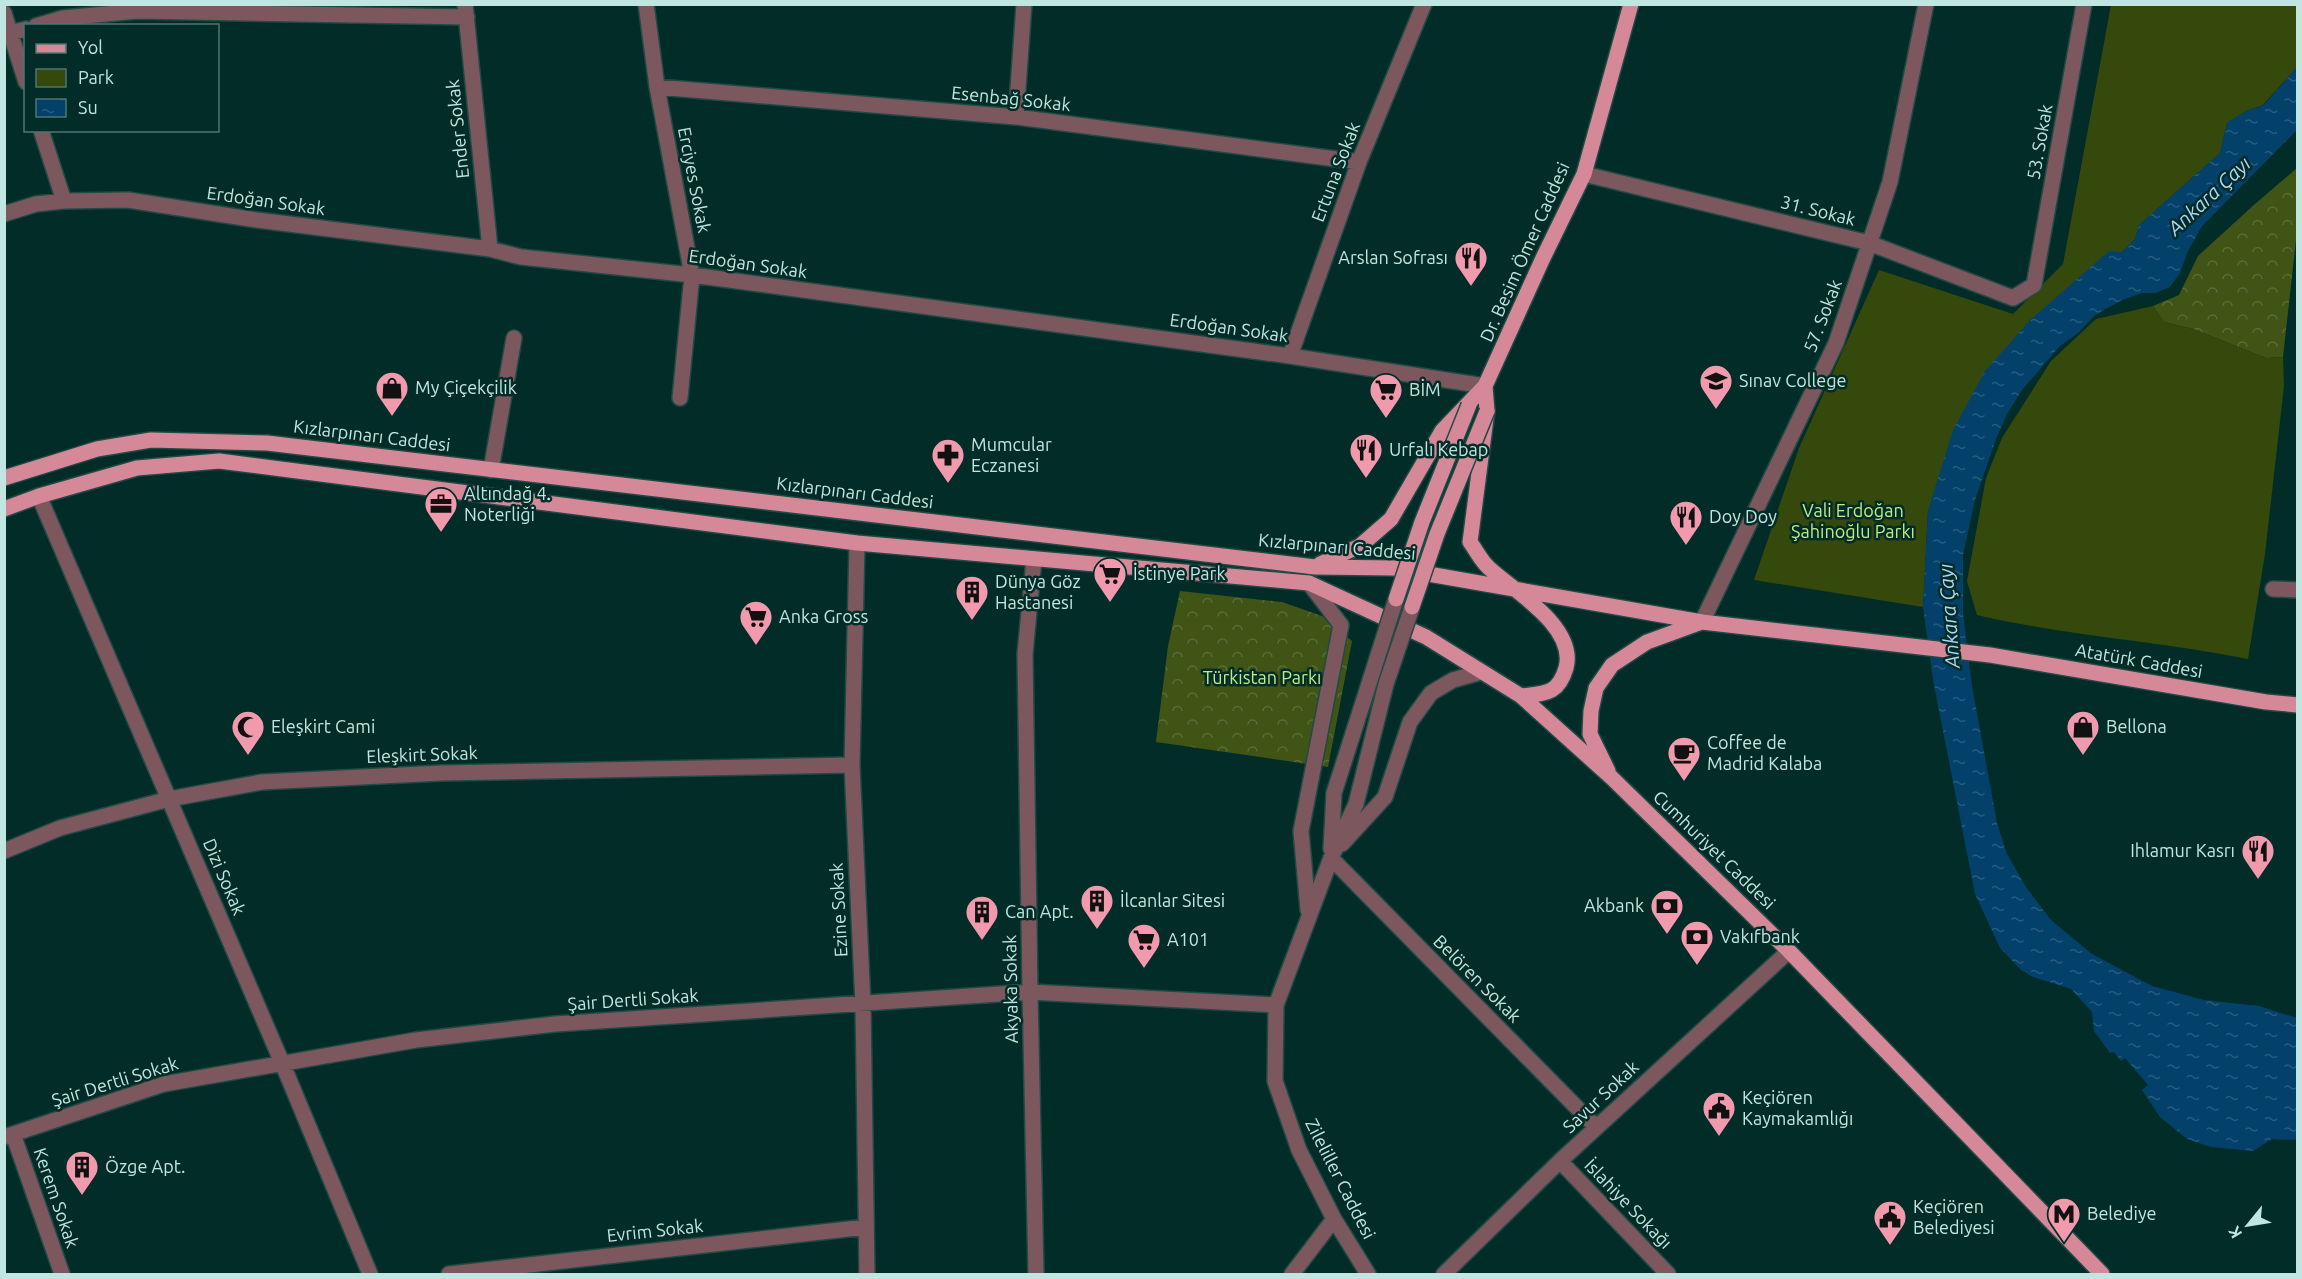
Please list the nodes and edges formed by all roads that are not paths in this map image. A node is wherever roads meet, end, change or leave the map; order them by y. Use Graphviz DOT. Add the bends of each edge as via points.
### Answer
graph roads {
  1 [pos="646,4"];
  2 [pos="1024,4"];
  3 [pos="1424,4"];
  4 [pos="1631,4"];
  5 [pos="1926,4"];
  6 [pos="2084,4"];
  7 [pos="466,10"];
  8 [pos="4,13"];
  9 [pos="43,24"];
  10 [pos="24,30"];
  11 [pos="10,33"];
  12 [pos="24,76"];
  13 [pos="657,87"];
  14 [pos="1016,117"];
  15 [pos="42,132"];
  16 [pos="1359,162"];
  17 [pos="1584,174"];
  18 [pos="64,201"];
  19 [pos="4,213"];
  20 [pos="1869,243"];
  21 [pos="490,249"];
  22 [pos="692,275"];
  23 [pos="2034,285"];
  24 [pos="514,338"];
  25 [pos="1290,356"];
  26 [pos="1485,386"];
  27 [pos="680,398"];
  28 [pos="1469,405"];
  29 [pos="1487,411"];
  30 [pos="491,470"];
  31 [pos="4,478"];
  32 [pos="39,496"];
  33 [pos="4,509"];
  34 [pos="857,543"];
  35 [pos="1034,559"];
  36 [pos="1315,567"];
  37 [pos="1309,583"];
  38 [pos="2273,589"];
  39 [pos="1517,590"];
  40 [pos="2298,590"];
  41 [pos="1396,599"];
  42 [pos="1412,607"];
  43 [pos="1702,622"];
  44 [pos="1920,648"];
  45 [pos="1481,672"];
  46 [pos="1521,696"];
  47 [pos="2298,705"];
  48 [pos="852,765"];
  49 [pos="1612,778"];
  50 [pos="169,799"];
  51 [pos="4,851"];
  52 [pos="1330,858"];
  53 [pos="1309,916"];
  54 [pos="1789,951"];
  55 [pos="1030,992"];
  56 [pos="863,1005"];
  57 [pos="1276,1005"];
  58 [pos="283,1065"];
  59 [pos="1596,1127"];
  60 [pos="9,1136"];
  61 [pos="1560,1161"];
  62 [pos="1334,1219"];
  63 [pos="866,1227"];
  64 [pos="62,1275"];
  65 [pos="370,1275"];
  66 [pos="449,1275"];
  67 [pos="867,1275"];
  68 [pos="1036,1275"];
  69 [pos="1292,1275"];
  70 [pos="1368,1275"];
  71 [pos="1444,1275"];
  72 [pos="1668,1275"];
  73 [pos="2102,1275"];
  1 -- 13 [label="street, Erciyes Sokak"];
  2 -- 14 [label="street"];
  3 -- 16 [label="street, Ertuna Sokak"];
  4 -- 17 [label="main road, Dr. Besim Ömer Caddesi"];
  5 -- 20 [label="street, 57. Sokak" via="1890,182"];
  6 -- 23 [label="street, 53. Sokak"];
  7 -- 9 [label="street" via="136,11 63,18"];
  7 -- 21 [label="street, Ender Sokak"];
  8 -- 11 [label="street"];
  10 -- 11 [label="street"];
  11 -- 12 [label="street"];
  13 -- 14 [label="street, Esenbağ Sokak"];
  13 -- 22 [label="street, Erciyes Sokak"];
  14 -- 16 [label="street, Esenbağ Sokak"];
  15 -- 18 [label="street"];
  16 -- 25 [label="street, Ertuna Sokak"];
  17 -- 20 [label="street, 31. Sokak"];
  17 -- 26 [label="main road, Dr. Besim Ömer Caddesi"];
  18 -- 19 [label="street, Erdoğan Sokak"];
  18 -- 21 [label="street, Erdoğan Sokak" via="128,200"];
  20 -- 23 [label="street, 31. Sokak" via="2013,298"];
  20 -- 43 [label="street, 57. Sokak" via="1836,343"];
  21 -- 22 [label="street, Erdoğan Sokak" via="521,257"];
  22 -- 25 [label="street, Erdoğan Sokak"];
  22 -- 27 [label="street, Erciyes Sokak"];
  24 -- 30 [label="street"];
  25 -- 26 [label="street, Erdoğan Sokak"];
  26 -- 28 [label="main road"];
  26 -- 29 [label="main road, Dr. Besim Ömer Caddesi"];
  28 -- 36 [label="main road" via="1442,431 1391,519 1360,546"];
  28 -- 41 [label="main road, bridge"];
  29 -- 39 [label="main road" via="1470,542 1487,566"];
  29 -- 42 [label="main road, bridge"];
  30 -- 31 [label="main road, Kızlarpınarı Caddesi" via="267,443 151,440 97,449"];
  30 -- 36 [label="main road, Kızlarpınarı Caddesi"];
  32 -- 33 [label="main road"];
  32 -- 34 [label="main road" via="137,468 219,461"];
  32 -- 50 [label="street, Dizi Sokak"];
  34 -- 35 [label="main road"];
  34 -- 48 [label="street, Ezine Sokak"];
  35 -- 37 [label="main road"];
  35 -- 55 [label="street, Akyaka Sokak" via="1025,654"];
  36 -- 39 [label="main road, Kızlarpınarı Caddesi" via="1394,568"];
  37 -- 45 [label="main road, Cumhuriyet Caddesi" via="1426,637"];
  37 -- 53 [label="street" via="1341,625 1301,831"];
  38 -- 40 [label="street"];
  39 -- 43 [label="main road, Kızlarpınarı Caddesi"];
  39 -- 46 [label="main road" via="1546,616 1563,639 1568,660 1562,681 1550,692"];
  41 -- 52 [label="street, bridge" via="1334,793"];
  42 -- 52 [label="street, bridge" via="1386,684 1356,804"];
  43 -- 44 [label="main road, Kızlarpınarı Caddesi"];
  43 -- 49 [label="main road" via="1647,642 1612,665 1596,688 1590,734"];
  44 -- 47 [label="main road, Atatürk Caddesi"];
  45 -- 46 [label="main road, Cumhuriyet Caddesi"];
  45 -- 52 [label="street" via="1453,680 1431,693 1410,722 1385,797"];
  46 -- 49 [label="main road, Cumhuriyet Caddesi"];
  48 -- 50 [label="street, Eleşkirt Sokak" via="441,773 274,781"];
  48 -- 56 [label="street, Ezine Sokak"];
  49 -- 54 [label="main road, Cumhuriyet Caddesi"];
  50 -- 51 [label="street, Eleşkirt Sokak" via="60,828"];
  50 -- 58 [label="street, Dizi Sokak"];
  52 -- 53 [label="street, Zileliller Caddesi"];
  52 -- 59 [label="street, Belören Sokak"];
  53 -- 57 [label="street, Zileliller Caddesi"];
  54 -- 59 [label="street, Savur Sokak"];
  54 -- 73 [label="main road, Cumhuriyet Caddesi"];
  55 -- 56 [label="street, Şair Dertli Sokak"];
  55 -- 57 [label="street, Şair Dertli Sokak"];
  55 -- 68 [label="street, Akyaka Sokak"];
  56 -- 58 [label="street, Şair Dertli Sokak" via="555,1024 416,1040"];
  56 -- 63 [label="street, Ezine Sokak"];
  57 -- 62 [label="street, Zileliller Caddesi" via="1275,1081 1299,1150"];
  58 -- 60 [label="street, Şair Dertli Sokak" via="164,1084"];
  58 -- 65 [label="street, Dizi Sokak"];
  59 -- 61 [label="street, Savur Sokak"];
  60 -- 64 [label="street, Kerem Sokak"];
  61 -- 71 [label="street, Savur Sokak"];
  61 -- 72 [label="street, İslahiye Sokağı"];
  62 -- 69 [label="street"];
  62 -- 70 [label="street, Zileliller Caddesi"];
  63 -- 66 [label="street, Evrim Sokak"];
  63 -- 67 [label="street, Ezine Sokak"];
}
